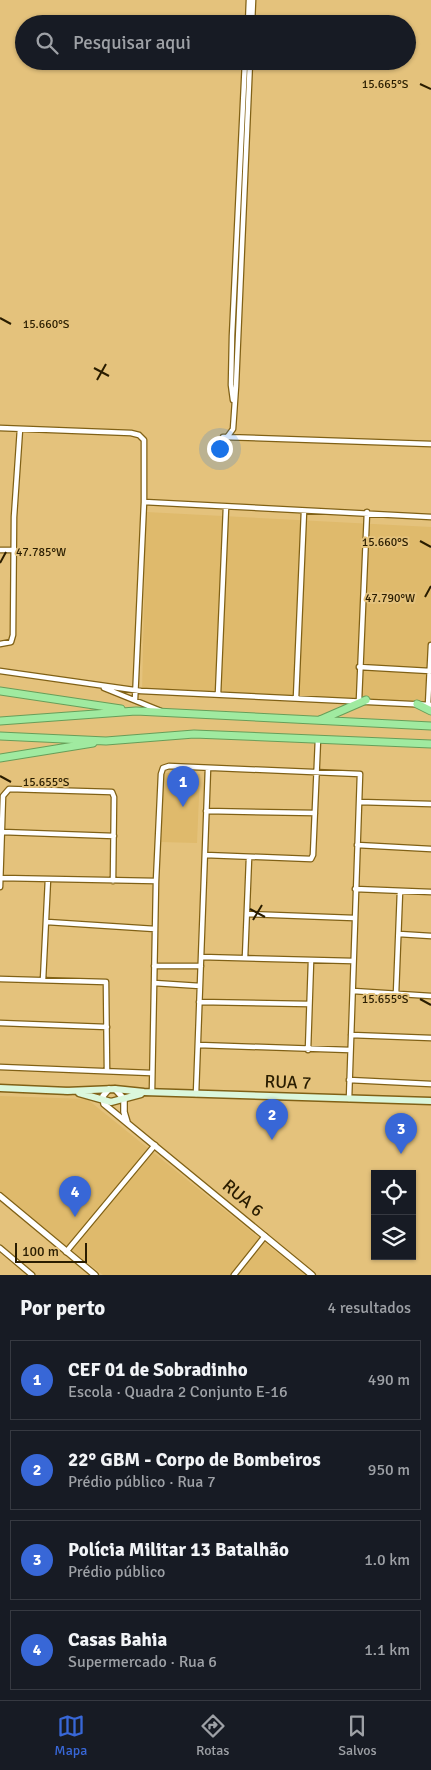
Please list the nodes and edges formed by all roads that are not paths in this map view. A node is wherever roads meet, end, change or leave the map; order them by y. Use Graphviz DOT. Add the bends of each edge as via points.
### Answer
graph roads {
  1 [pos="249,0"];
  2 [pos="253,0"];
  3 [pos="248,15"];
  4 [pos="252,15"];
  5 [pos="245,70"];
  6 [pos="250,70"];
  7 [pos="234,406"];
  8 [pos="0,428"];
  9 [pos="20,429"];
  10 [pos="431,444"];
  11 [pos="144,502"];
  12 [pos="226,507"];
  13 [pos="304,510"];
  14 [pos="367,512"];
  15 [pos="431,516"];
  16 [pos="0,550"];
  17 [pos="15,550"];
  18 [pos="0,644"];
  19 [pos="431,645"];
  20 [pos="359,667"];
  21 [pos="430,670"];
  22 [pos="0,671"];
  23 [pos="98,686"];
  24 [pos="0,690"];
  25 [pos="135,690"];
  26 [pos="218,694"];
  27 [pos="296,698"];
  28 [pos="135,700"];
  29 [pos="362,700"];
  30 [pos="417,704"];
  31 [pos="430,707"];
  32 [pos="136,711"];
  33 [pos="168,714"];
  34 [pos="0,721"];
  35 [pos="318,721"];
  36 [pos="431,726"];
  37 [pos="0,736"];
  38 [pos="318,739"];
  39 [pos="106,741"];
  40 [pos="431,744"];
  41 [pos="0,758"];
  42 [pos="208,768"];
  43 [pos="318,772"];
  44 [pos="359,802"];
  45 [pos="431,804"];
  46 [pos="206,811"];
  47 [pos="315,813"];
  48 [pos="2,832"];
  49 [pos="114,836"];
  50 [pos="357,845"];
  51 [pos="431,849"];
  52 [pos="205,856"];
  53 [pos="249,858"];
  54 [pos="1,878"];
  55 [pos="48,879"];
  56 [pos="113,881"];
  57 [pos="156,881"];
  58 [pos="0,887"];
  59 [pos="355,889"];
  60 [pos="400,891"];
  61 [pos="431,892"];
  62 [pos="247,914"];
  63 [pos="354,918"];
  64 [pos="47,922"];
  65 [pos="155,929"];
  66 [pos="399,934"];
  67 [pos="431,936"];
  68 [pos="201,957"];
  69 [pos="246,958"];
  70 [pos="311,961"];
  71 [pos="353,961"];
  72 [pos="154,966"];
  73 [pos="201,966"];
  74 [pos="0,979"];
  75 [pos="43,980"];
  76 [pos="154,983"];
  77 [pos="200,986"];
  78 [pos="353,992"];
  79 [pos="396,994"];
  80 [pos="431,996"];
  81 [pos="200,1002"];
  82 [pos="309,1004"];
  83 [pos="0,1023"];
  84 [pos="107,1027"];
  85 [pos="351,1035"];
  86 [pos="431,1038"];
  87 [pos="198,1045"];
  88 [pos="308,1050"];
  89 [pos="350,1050"];
  90 [pos="0,1067"];
  91 [pos="107,1071"];
  92 [pos="151,1073"];
  93 [pos="349,1080"];
  94 [pos="431,1084"];
  95 [pos="0,1088"];
  96 [pos="112,1089"];
  97 [pos="66,1091"];
  98 [pos="144,1092"];
  99 [pos="152,1092"];
  100 [pos="196,1094"];
  101 [pos="124,1099"];
  102 [pos="349,1099"];
  103 [pos="102,1101"];
  104 [pos="431,1101"];
  105 [pos="128,1122"];
  106 [pos="155,1145"];
  107 [pos="0,1196"];
  108 [pos="265,1236"];
  109 [pos="0,1248"];
  110 [pos="66,1252"];
  111 [pos="25,1269"];
  112 [pos="20,1275"];
  113 [pos="32,1275"];
  114 [pos="95,1275"];
  115 [pos="234,1275"];
  116 [pos="312,1275"];
  1 -- 3 [label="street"];
  2 -- 4 [label="street"];
  5 -- 7 [label="street" via="232,336"];
  6 -- 7 [label="street"];
  7 -- 10 [label="street" via="233,429 226,437"];
  8 -- 9 [label="street"];
  9 -- 11 [label="street" via="139,435 145,443"];
  9 -- 17 [label="street"];
  11 -- 12 [label="street"];
  11 -- 25 [label="street"];
  12 -- 13 [label="street"];
  12 -- 26 [label="street"];
  13 -- 14 [label="street"];
  13 -- 27 [label="street"];
  14 -- 15 [label="street"];
  14 -- 20 [label="street"];
  16 -- 17 [label="street"];
  17 -- 18 [label="street" via="13,635 11,642"];
  19 -- 21 [label="street"];
  20 -- 21 [label="street"];
  20 -- 29 [label="street"];
  21 -- 31 [label="street"];
  22 -- 23 [label="street"];
  23 -- 25 [label="street"];
  23 -- 28 [label="street"];
  24 -- 32 [label="highway"];
  25 -- 26 [label="street"];
  25 -- 28 [label="street"];
  26 -- 27 [label="street"];
  27 -- 29 [label="street"];
  28 -- 33 [label="street"];
  29 -- 30 [label="street"];
  29 -- 35 [label="highway"];
  30 -- 31 [label="highway"];
  32 -- 33 [label="highway"];
  32 -- 34 [label="highway"];
  33 -- 35 [label="highway"];
  35 -- 36 [label="highway"];
  37 -- 39 [label="highway"];
  38 -- 39 [label="highway" via="194,734"];
  38 -- 40 [label="highway"];
  38 -- 43 [label="street"];
  39 -- 41 [label="highway"];
  42 -- 43 [label="street"];
  42 -- 46 [label="street"];
  42 -- 57 [label="street" via="163,768"];
  43 -- 44 [label="street" via="360,774"];
  43 -- 47 [label="street"];
  44 -- 45 [label="street"];
  44 -- 50 [label="street"];
  46 -- 47 [label="street"];
  46 -- 52 [label="street"];
  47 -- 53 [label="street" via="314,855 311,859"];
  48 -- 49 [label="street"];
  48 -- 49 [label="street" via="4,791 9,789 112,792"];
  48 -- 54 [label="street"];
  49 -- 56 [label="street"];
  50 -- 51 [label="street"];
  50 -- 59 [label="street"];
  52 -- 53 [label="street"];
  52 -- 68 [label="street"];
  53 -- 62 [label="street"];
  54 -- 55 [label="street"];
  54 -- 58 [label="street"];
  55 -- 56 [label="street"];
  55 -- 64 [label="street"];
  56 -- 57 [label="street"];
  57 -- 65 [label="street"];
  59 -- 60 [label="street"];
  59 -- 63 [label="street"];
  60 -- 61 [label="street"];
  60 -- 66 [label="street"];
  62 -- 63 [label="street"];
  62 -- 69 [label="street"];
  63 -- 71 [label="street"];
  64 -- 65 [label="street"];
  64 -- 75 [label="street"];
  65 -- 72 [label="street"];
  66 -- 67 [label="street"];
  66 -- 79 [label="street"];
  68 -- 69 [label="street"];
  68 -- 73 [label="street"];
  69 -- 70 [label="street"];
  70 -- 71 [label="street"];
  70 -- 82 [label="street"];
  71 -- 78 [label="street"];
  72 -- 73 [label="street"];
  72 -- 76 [label="street"];
  73 -- 77 [label="street"];
  74 -- 75 [label="street"];
  75 -- 84 [label="street" via="106,982"];
  76 -- 77 [label="street"];
  76 -- 92 [label="street"];
  77 -- 81 [label="street"];
  78 -- 79 [label="street"];
  78 -- 85 [label="street"];
  79 -- 80 [label="street"];
  81 -- 82 [label="street"];
  81 -- 87 [label="street"];
  82 -- 88 [label="street"];
  83 -- 84 [label="street"];
  84 -- 91 [label="street"];
  85 -- 86 [label="street"];
  85 -- 89 [label="street"];
  87 -- 88 [label="street"];
  87 -- 100 [label="street"];
  88 -- 89 [label="street"];
  89 -- 93 [label="street"];
  90 -- 91 [label="street"];
  91 -- 92 [label="street"];
  92 -- 99 [label="street"];
  93 -- 94 [label="street"];
  93 -- 102 [label="street"];
  95 -- 97 [label="main road, RUA 7"];
  96 -- 97 [label="main road, RUA 7"];
  96 -- 98 [label="main road, RUA 7"];
  96 -- 101 [label="street"];
  96 -- 103 [label="street"];
  97 -- 103 [label="main road, RUA 7"];
  98 -- 99 [label="main road, RUA 7"];
  98 -- 101 [label="main road, RUA 7"];
  99 -- 100 [label="main road, RUA 7"];
  100 -- 102 [label="main road, RUA 7"];
  101 -- 103 [label="main road, RUA 7"];
  101 -- 105 [label="street"];
  102 -- 104 [label="main road, RUA 7"];
  103 -- 105 [label="street, RUA 6"];
  105 -- 106 [label="street, RUA 6"];
  106 -- 108 [label="street, RUA 6"];
  106 -- 110 [label="street"];
  107 -- 110 [label="street"];
  108 -- 115 [label="street"];
  108 -- 116 [label="street, RUA 6"];
  109 -- 111 [label="street"];
  110 -- 114 [label="street"];
  111 -- 112 [label="street"];
  111 -- 113 [label="street"];
}
